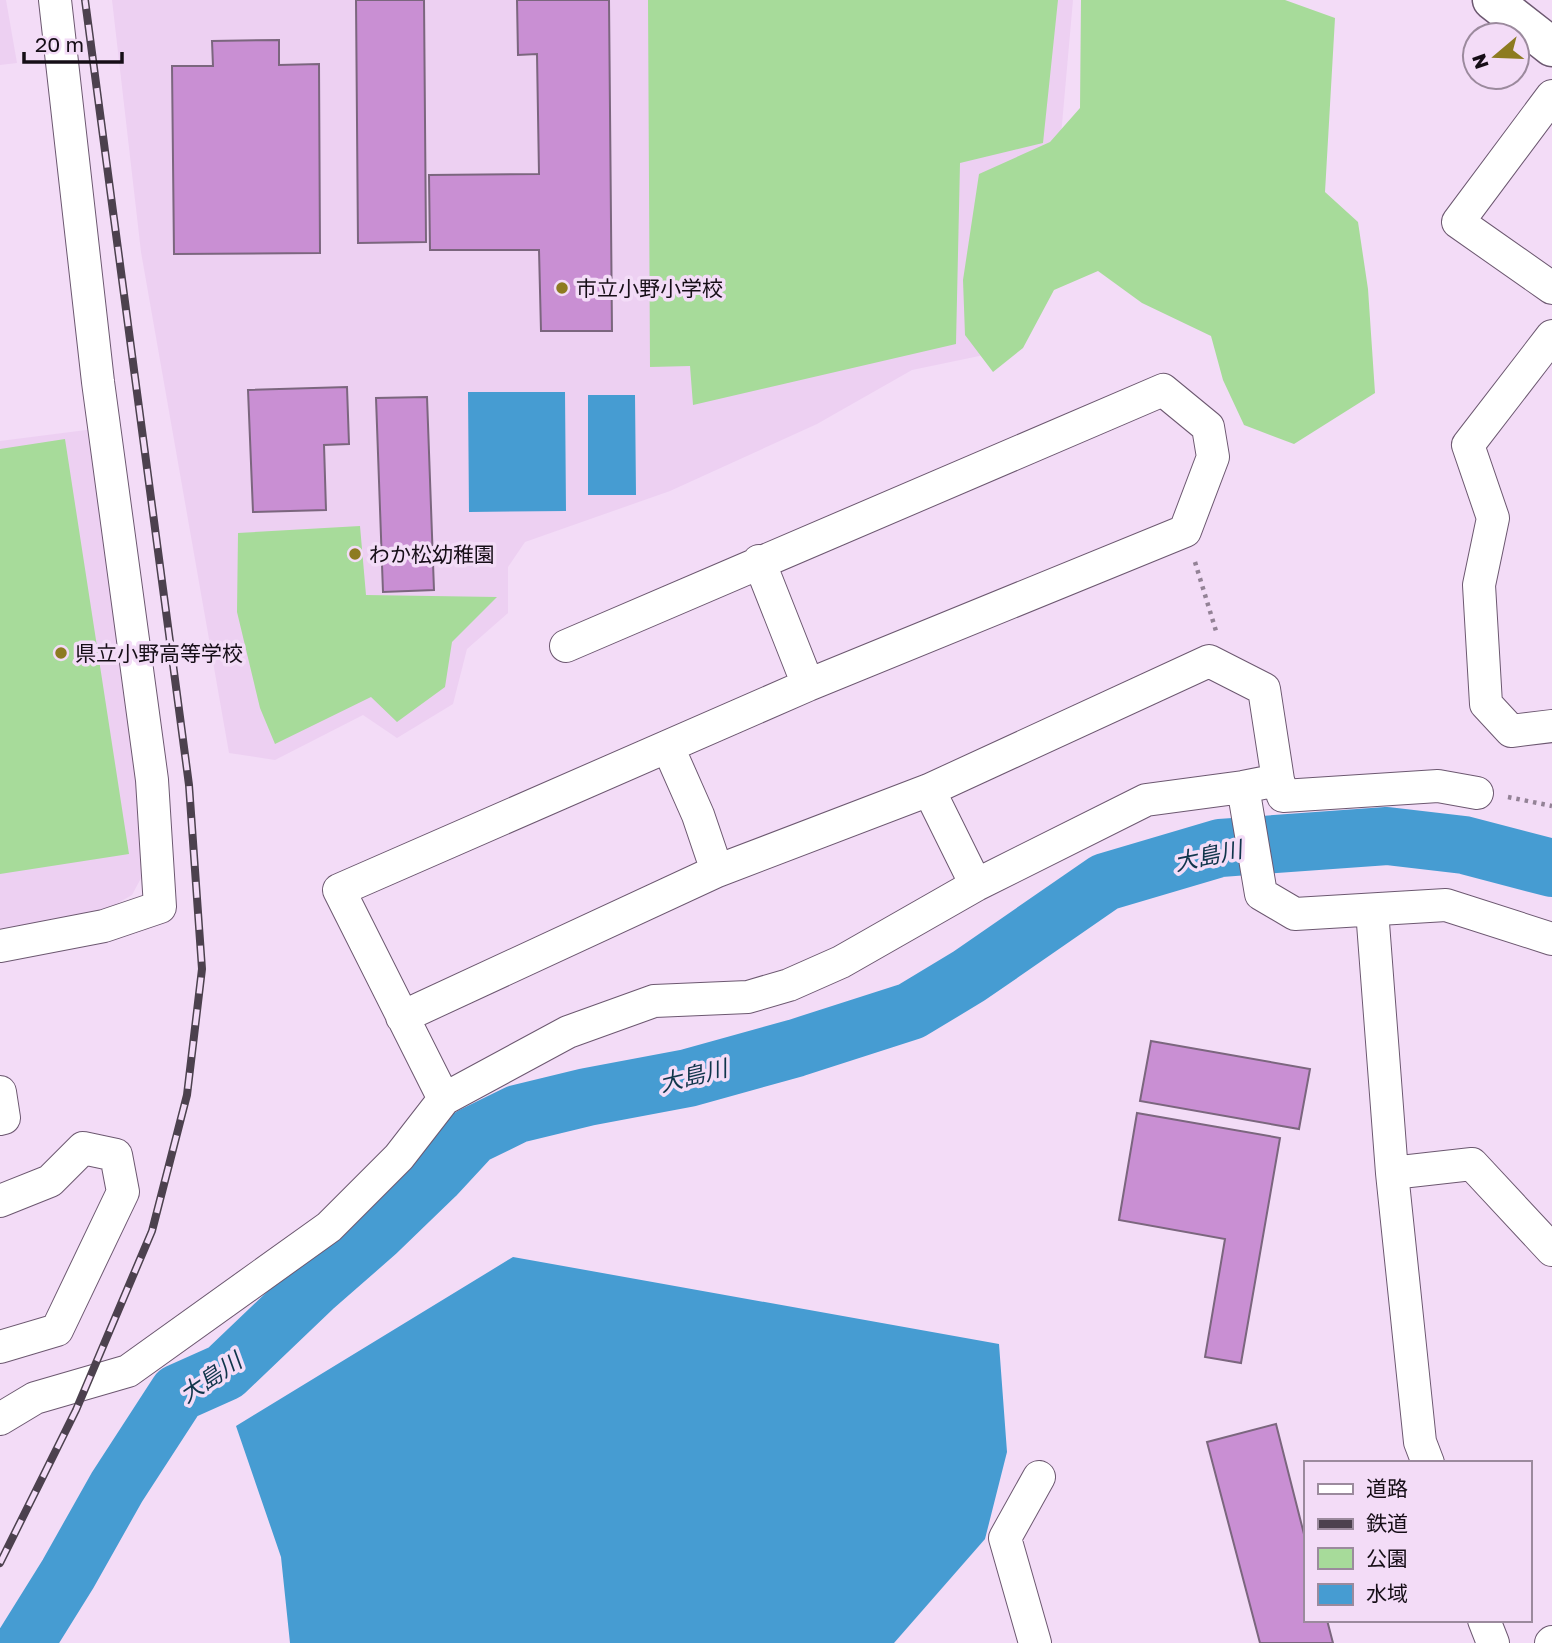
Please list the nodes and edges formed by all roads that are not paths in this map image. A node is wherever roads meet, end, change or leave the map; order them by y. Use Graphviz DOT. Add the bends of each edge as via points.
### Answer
graph roads {
  1 [pos="55,0"];
  2 [pos="1492,0"];
  3 [pos="1552,47"];
  4 [pos="1552,96"];
  5 [pos="1552,288"];
  6 [pos="1552,336"];
  7 [pos="760,561"];
  8 [pos="566,646"];
  9 [pos="808,685"];
  10 [pos="1552,726"];
  11 [pos="668,747"];
  12 [pos="1278,780"];
  13 [pos="1243,788"];
  14 [pos="929,790"];
  15 [pos="1477,793"];
  16 [pos="717,871"];
  17 [pos="976,885"];
  18 [pos="1372,910"];
  19 [pos="1552,939"];
  20 [pos="0,946"];
  21 [pos="402,1017"];
  22 [pos="0,1093"];
  23 [pos="444,1100"];
  24 [pos="0,1119"];
  25 [pos="1392,1173"];
  26 [pos="0,1201"];
  27 [pos="1552,1250"];
  28 [pos="0,1347"];
  29 [pos="0,1419"];
  30 [pos="1427,1461"];
  31 [pos="1039,1477"];
  32 [pos="1485,1622"];
  33 [pos="1035,1643"];
  34 [pos="1493,1643"];
  1 -- 20 [label="street" via="98,382 152,780 160,907 104,926"];
  2 -- 3 [label="street"];
  4 -- 5 [label="street" via="1458,222"];
  6 -- 10 [label="street" via="1468,445 1493,518 1479,585 1486,705 1511,731"];
  7 -- 8 [label="street"];
  7 -- 9 [label="street"];
  7 -- 9 [label="street" via="1163,390 1208,426 1213,457 1185,531"];
  9 -- 11 [label="street"];
  11 -- 16 [label="street"];
  11 -- 21 [label="street" via="339,890"];
  12 -- 13 [label="street"];
  12 -- 14 [label="street" via="1264,689 1209,661"];
  12 -- 15 [label="street" via="1283,796 1438,786"];
  13 -- 17 [label="street" via="1146,800"];
  13 -- 18 [label="street" via="1261,894 1295,914"];
  14 -- 16 [label="street"];
  14 -- 17 [label="street"];
  16 -- 21 [label="street"];
  17 -- 23 [label="street" via="841,962 789,985 748,997 654,1001 568,1032"];
  18 -- 19 [label="street" via="1446,905"];
  18 -- 25 [label="street"];
  21 -- 23 [label="street"];
  22 -- 24 [label="street" via="4,1118"];
  23 -- 29 [label="street" via="399,1157 329,1227 190,1328 128,1371 35,1398"];
  25 -- 27 [label="street" via="1472,1164"];
  25 -- 30 [label="street" via="1420,1442"];
  26 -- 28 [label="street" via="50,1181 83,1148 116,1155 123,1192 57,1330"];
  31 -- 33 [label="street" via="1005,1538"];
  32 -- 34 [label="street"];
}
